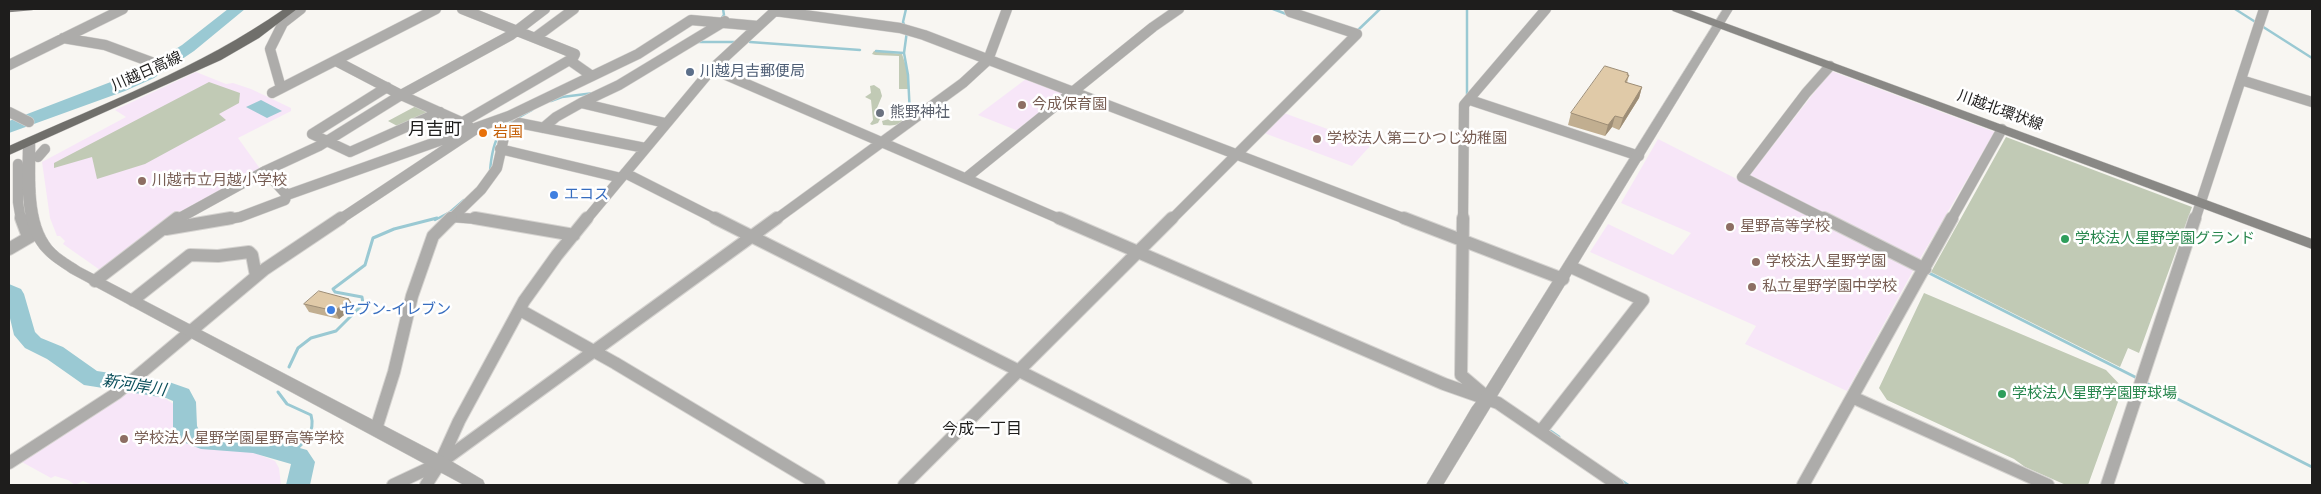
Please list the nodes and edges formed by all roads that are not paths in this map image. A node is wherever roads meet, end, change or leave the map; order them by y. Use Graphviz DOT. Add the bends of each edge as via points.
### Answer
graph roads {
  1 [pos="122,9"];
  2 [pos="292,9"];
  3 [pos="301,9"];
  4 [pos="436,9"];
  5 [pos="462,9"];
  6 [pos="545,9"];
  7 [pos="574,9"];
  8 [pos="1007,9"];
  9 [pos="1179,9"];
  10 [pos="1289,9"];
  11 [pos="1546,9"];
  12 [pos="1677,9"];
  13 [pos="1697,9"];
  14 [pos="2264,9"];
  15 [pos="776,10"];
  16 [pos="1723,17"];
  17 [pos="725,22"];
  18 [pos="758,26"];
  19 [pos="516,31"];
  20 [pos="62,38"];
  21 [pos="536,38"];
  22 [pos="573,58"];
  23 [pos="988,60"];
  24 [pos="336,61"];
  25 [pos="151,62"];
  26 [pos="9,65"];
  27 [pos="1830,66"];
  28 [pos="712,68"];
  29 [pos="592,76"];
  30 [pos="2240,80"];
  31 [pos="387,87"];
  32 [pos="1074,93"];
  33 [pos="401,95"];
  34 [pos="1470,100"];
  35 [pos="2312,102"];
  36 [pos="581,103"];
  37 [pos="440,112"];
  38 [pos="509,116"];
  39 [pos="19,117"];
  40 [pos="9,122"];
  41 [pos="463,122"];
  42 [pos="519,123"];
  43 [pos="665,123"];
  44 [pos="543,128"];
  45 [pos="476,129"];
  46 [pos="2002,129"];
  47 [pos="327,141"];
  48 [pos="29,142"];
  49 [pos="881,142"];
  50 [pos="645,148"];
  51 [pos="500,149"];
  52 [pos="9,152"];
  53 [pos="1238,155"];
  54 [pos="1639,156"];
  55 [pos="18,164"];
  56 [pos="265,171"];
  57 [pos="623,175"];
  58 [pos="966,178"];
  59 [pos="287,195"];
  60 [pos="2202,198"];
  61 [pos="451,217"];
  62 [pos="166,229"];
  63 [pos="33,234"];
  64 [pos="2312,234"];
  65 [pos="574,235"];
  66 [pos="752,236"];
  67 [pos="1465,241"];
  68 [pos="2312,244"];
  69 [pos="9,249"];
  70 [pos="1138,253"];
  71 [pos="1571,266"];
  72 [pos="1925,269"];
  73 [pos="256,276"];
  74 [pos="1563,279"];
  75 [pos="95,281"];
  76 [pos="133,300"];
  77 [pos="520,310"];
  78 [pos="190,331"];
  79 [pos="593,352"];
  80 [pos="1020,370"];
  81 [pos="1852,397"];
  82 [pos="1488,398"];
  83 [pos="376,429"];
  84 [pos="1541,431"];
  85 [pos="9,463"];
  86 [pos="440,463"];
  87 [pos="393,485"];
  88 [pos="426,485"];
  89 [pos="478,485"];
  90 [pos="820,485"];
  91 [pos="904,485"];
  92 [pos="1246,485"];
  93 [pos="1434,485"];
  94 [pos="1618,485"];
  95 [pos="1803,485"];
  96 [pos="2048,485"];
  97 [pos="2107,485"];
  1 -- 20 [label="street"];
  2 -- 48 [label="main road, 川越日高線" via="235,47 163,83"];
  3 -- 24 [label="street" via="283,24 270,49 277,90"];
  4 -- 24 [label="street"];
  5 -- 19 [label="street"];
  6 -- 19 [label="street"];
  7 -- 21 [label="street"];
  8 -- 23 [label="street"];
  9 -- 32 [label="street"];
  10 -- 53 [label="street" via="1357,34"];
  11 -- 34 [label="street"];
  12 -- 16 [label="main road, 川越北環状線"];
  13 -- 16 [label="main road, 川越北環状線"];
  14 -- 30 [label="street"];
  15 -- 18 [label="street"];
  15 -- 23 [label="street" via="913,31"];
  16 -- 27 [label="main road, 川越北環状線"];
  16 -- 54 [label="street"];
  16 -- 60 [label="main road, 川越北環状線"];
  17 -- 18 [label="street"];
  17 -- 29 [label="street" via="691,20 638,54"];
  17 -- 36 [label="street" via="620,85"];
  18 -- 28 [label="street"];
  19 -- 21 [label="street"];
  19 -- 33 [label="street"];
  20 -- 25 [label="street" via="105,45"];
  20 -- 26 [label="street"];
  21 -- 22 [label="street" via="575,54"];
  22 -- 29 [label="street" via="572,62"];
  22 -- 41 [label="street"];
  23 -- 32 [label="street"];
  23 -- 49 [label="street" via="963,83"];
  24 -- 31 [label="street"];
  27 -- 46 [label="main road, 川越北環状線"];
  27 -- 72 [label="street" via="1742,177"];
  28 -- 43 [label="street"];
  28 -- 49 [label="street"];
  29 -- 38 [label="street"];
  30 -- 35 [label="street"];
  30 -- 60 [label="street"];
  31 -- 33 [label="street"];
  31 -- 47 [label="street" via="312,134"];
  32 -- 53 [label="street"];
  32 -- 58 [label="street"];
  33 -- 37 [label="street"];
  33 -- 47 [label="street"];
  34 -- 54 [label="street"];
  34 -- 67 [label="street" via="1464,104"];
  36 -- 43 [label="street"];
  36 -- 44 [label="street"];
  37 -- 41 [label="street"];
  37 -- 47 [label="street" via="350,152"];
  38 -- 42 [label="street"];
  38 -- 45 [label="street"];
  39 -- 40 [label="street"];
  41 -- 45 [label="street"];
  42 -- 44 [label="street"];
  42 -- 51 [label="street" via="505,133"];
  43 -- 50 [label="street"];
  44 -- 50 [label="street"];
  45 -- 59 [label="street"];
  45 -- 73 [label="street"];
  46 -- 60 [label="main road, 川越北環状線"];
  46 -- 72 [label="street"];
  47 -- 56 [label="street"];
  48 -- 52 [label="main road, 川越日高線"];
  48 -- 63 [label="street"];
  49 -- 58 [label="street"];
  49 -- 66 [label="street"];
  50 -- 57 [label="street"];
  51 -- 57 [label="street"];
  51 -- 61 [label="street" via="497,168 490,179"];
  53 -- 67 [label="street"];
  53 -- 70 [label="street"];
  54 -- 71 [label="street"];
  55 -- 63 [label="street" via="23,229"];
  56 -- 59 [label="street"];
  56 -- 62 [label="street" via="182,215"];
  57 -- 65 [label="street"];
  57 -- 66 [label="street"];
  58 -- 70 [label="street"];
  59 -- 62 [label="street" via="285,200 252,214"];
  60 -- 64 [label="main road, 川越北環状線"];
  60 -- 68 [label="main road, 川越北環状線"];
  60 -- 97 [label="street"];
  61 -- 65 [label="street" via="485,219"];
  61 -- 83 [label="street" via="433,236 422,265"];
  62 -- 75 [label="street"];
  63 -- 69 [label="street"];
  63 -- 75 [label="street" via="58,258"];
  65 -- 77 [label="street"];
  66 -- 79 [label="street"];
  66 -- 80 [label="street"];
  67 -- 74 [label="street"];
  67 -- 82 [label="street" via="1461,375"];
  70 -- 80 [label="street"];
  70 -- 82 [label="street" via="1444,384 1476,397"];
  71 -- 74 [label="street"];
  71 -- 84 [label="street" via="1643,300"];
  72 -- 81 [label="street"];
  73 -- 76 [label="street" via="249,252 190,255"];
  73 -- 78 [label="street"];
  74 -- 82 [label="street"];
  75 -- 76 [label="street"];
  76 -- 78 [label="street"];
  77 -- 79 [label="street"];
  77 -- 86 [label="street" via="459,421"];
  78 -- 83 [label="street"];
  78 -- 85 [label="street" via="117,393"];
  79 -- 86 [label="street"];
  79 -- 90 [label="street"];
  80 -- 91 [label="street"];
  80 -- 92 [label="street"];
  81 -- 95 [label="street"];
  81 -- 96 [label="street"];
  82 -- 84 [label="street"];
  82 -- 93 [label="street"];
  83 -- 86 [label="street"];
  84 -- 94 [label="street"];
  86 -- 87 [label="street"];
  86 -- 88 [label="street"];
  86 -- 89 [label="street"];
}
